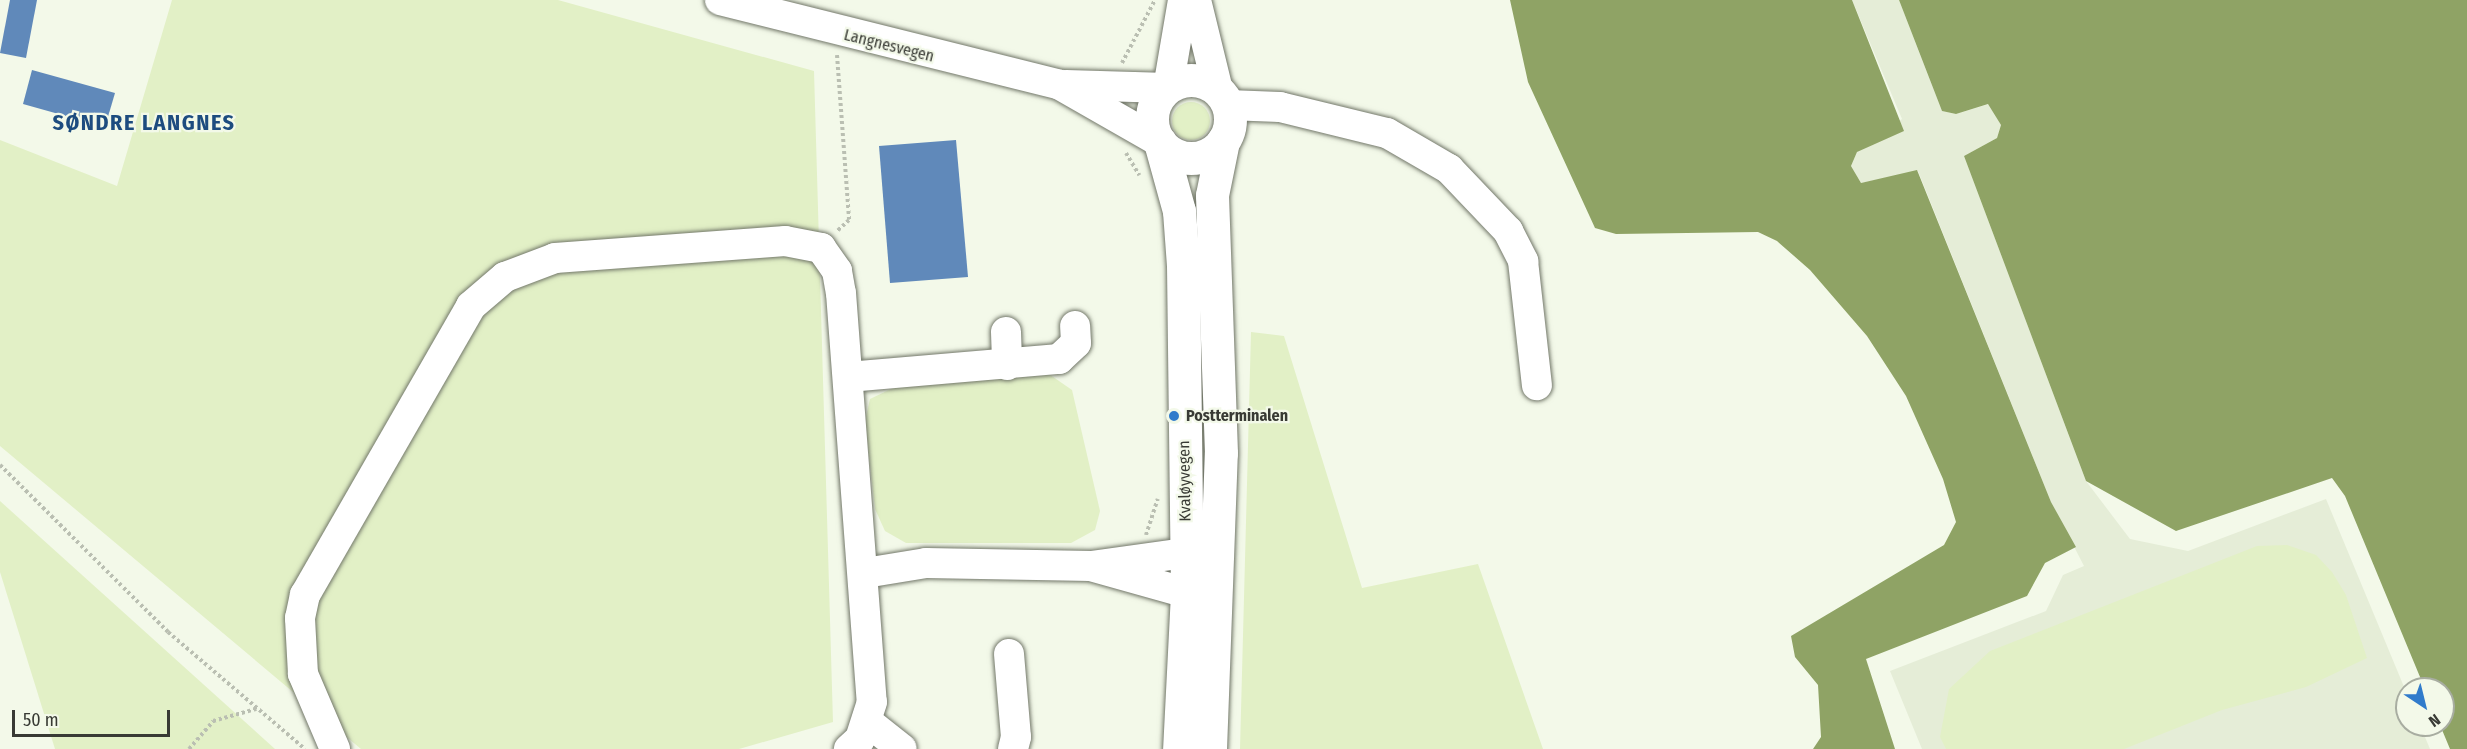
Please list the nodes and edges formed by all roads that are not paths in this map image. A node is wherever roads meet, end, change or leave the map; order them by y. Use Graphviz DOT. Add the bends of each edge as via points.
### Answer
graph roads {
  1 [pos="720,0"];
  2 [pos="1183,0"];
  3 [pos="1196,0"];
  4 [pos="1060,85"];
  5 [pos="1168,88"];
  6 [pos="1223,98"];
  7 [pos="1223,141"];
  8 [pos="1160,142"];
  9 [pos="1075,327"];
  10 [pos="1006,332"];
  11 [pos="1007,365"];
  12 [pos="848,377"];
  13 [pos="1537,385"];
  14 [pos="1186,553"];
  15 [pos="1091,566"];
  16 [pos="1217,572"];
  17 [pos="865,573"];
  18 [pos="1187,593"];
  19 [pos="1010,654"];
  20 [pos="868,722"];
  21 [pos="335,749"];
  22 [pos="849,749"];
  23 [pos="902,749"];
  24 [pos="1012,749"];
  25 [pos="1179,749"];
  26 [pos="1210,749"];
  1 -- 4 [label="street, Langnesvegen" via="838,33"];
  2 -- 5 [label="street"];
  3 -- 6 [label="street"];
  4 -- 5 [label="street, Langnesvegen"];
  4 -- 8 [label="street, Langnesvegen"];
  5 -- 6 [label="main road" via="1188,80"];
  5 -- 8 [label="main road" via="1154,107 1154,132"];
  6 -- 7 [label="main road" via="1230,124"];
  6 -- 13 [label="street" via="1280,107 1387,133 1449,169 1508,231 1523,261"];
  7 -- 8 [label="main road" via="1197,158 1176,156"];
  7 -- 16 [label="main road, Kvaløyvegen" via="1212,195 1213,312 1221,412"];
  8 -- 14 [label="main road, Kvaløyvegen" via="1181,229"];
  9 -- 11 [label="street" via="1076,343 1068,354"];
  10 -- 11 [label="street"];
  11 -- 12 [label="street"];
  12 -- 17 [label="street"];
  12 -- 21 [label="street" via="837,271 820,248 804,242 573,255 529,266 487,289 455,332 305,595 300,618 303,674"];
  14 -- 15 [label="street"];
  14 -- 16 [label="street"];
  14 -- 18 [label="main road, Kvaløyvegen"];
  15 -- 17 [label="street" via="926,563"];
  15 -- 18 [label="street"];
  16 -- 18 [label="street"];
  16 -- 26 [label="main road, Kvaløyvegen"];
  17 -- 20 [label="street" via="872,702"];
  18 -- 25 [label="main road, Kvaløyvegen"];
  19 -- 24 [label="street" via="1016,737"];
  20 -- 22 [label="street"];
  20 -- 23 [label="street"];
}
